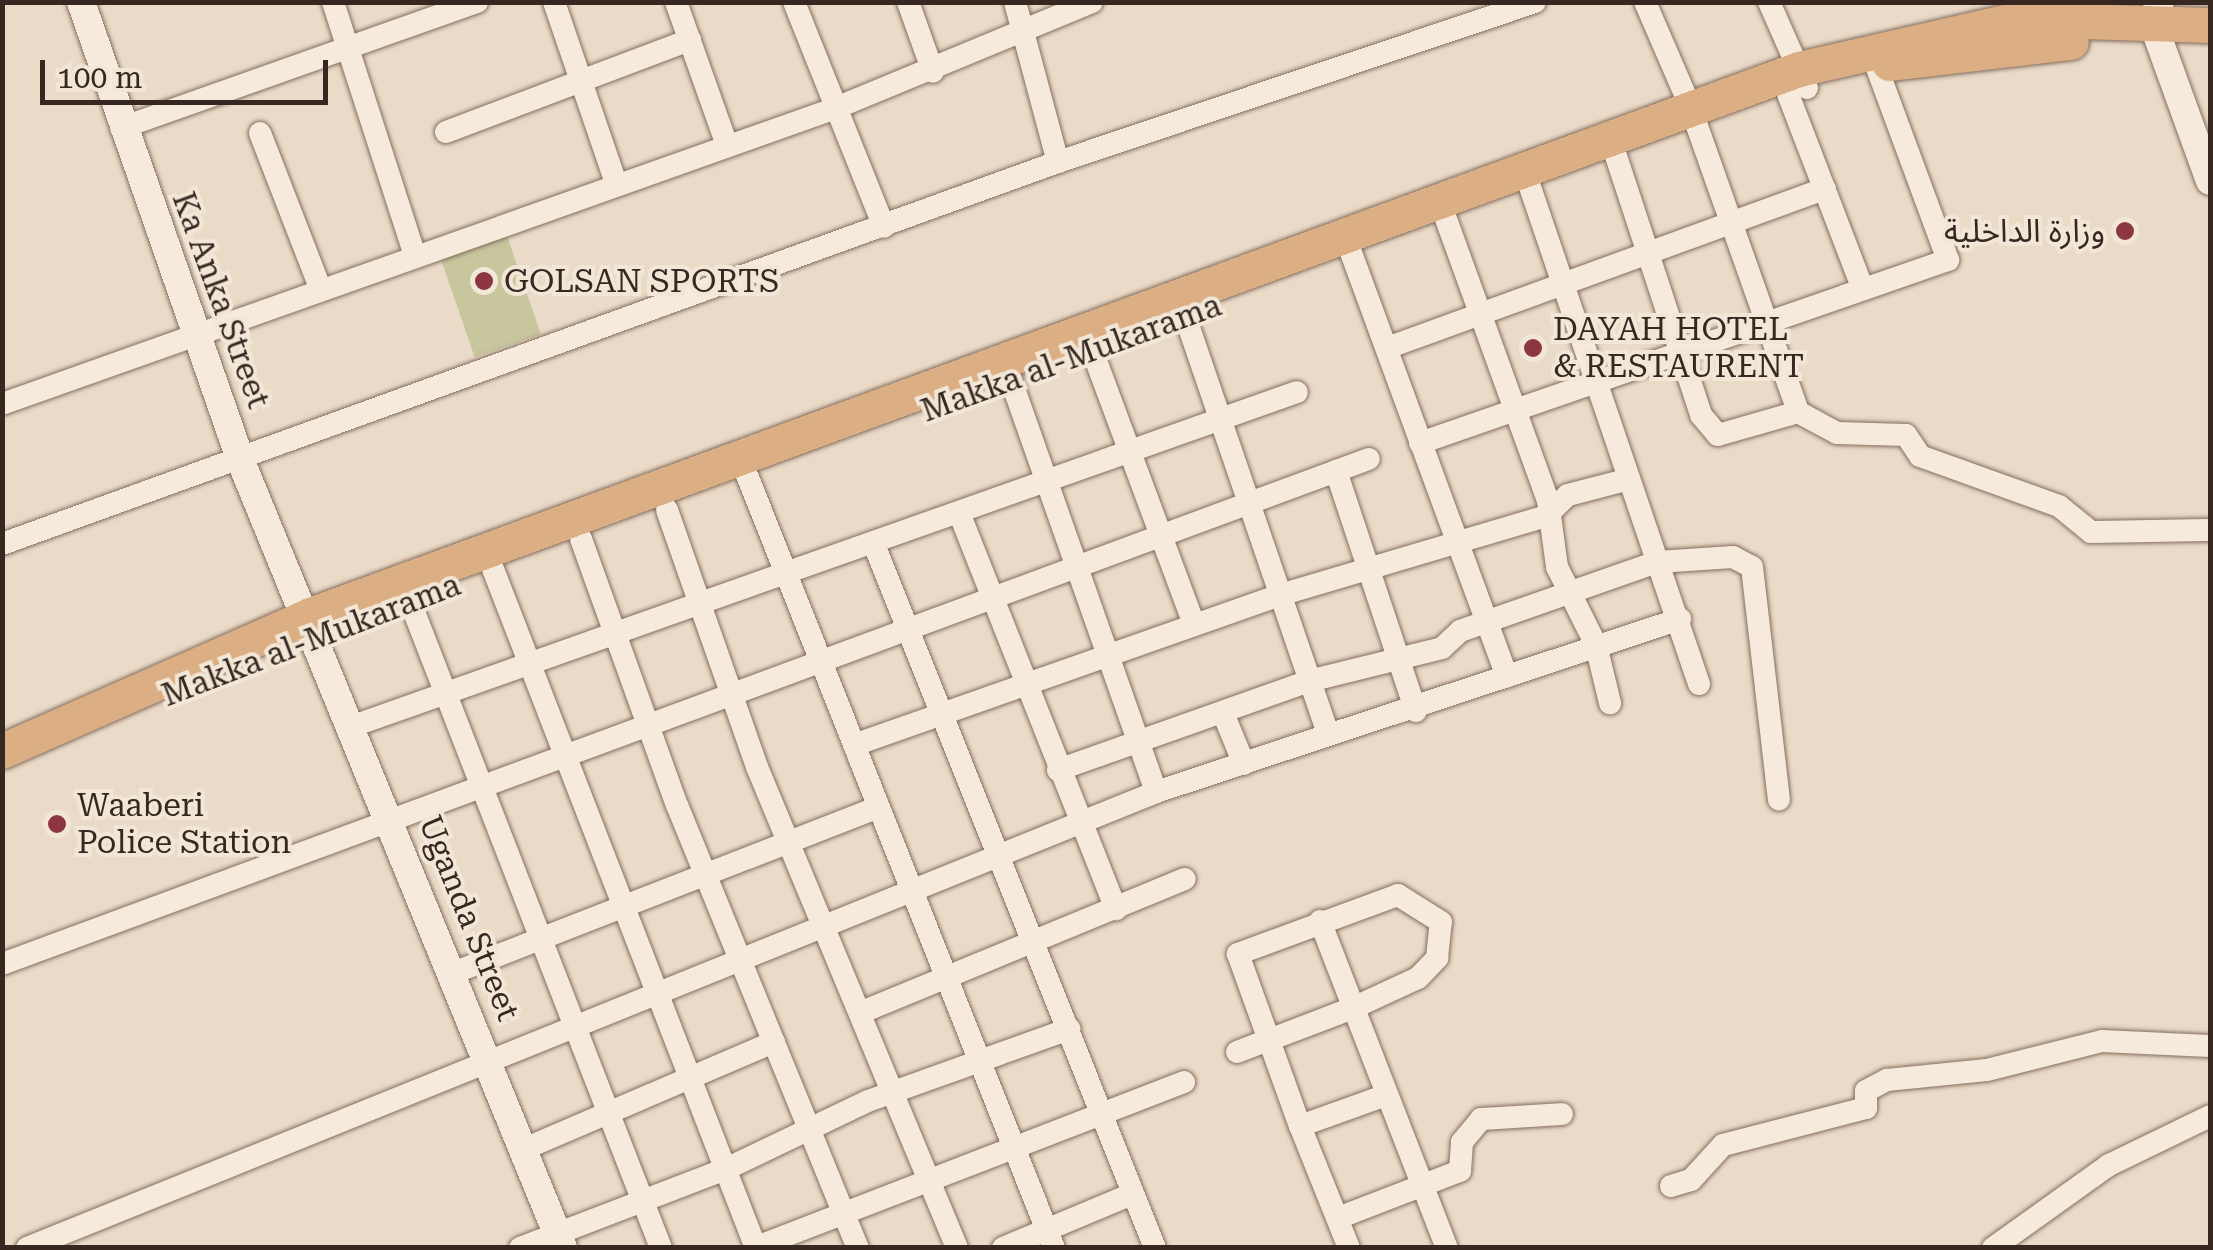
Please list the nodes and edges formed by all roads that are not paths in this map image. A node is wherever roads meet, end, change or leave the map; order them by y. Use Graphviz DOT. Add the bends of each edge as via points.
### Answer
graph roads {
  1 [pos="81,2"];
  2 [pos="333,2"];
  3 [pos="477,2"];
  4 [pos="554,2"];
  5 [pos="676,2"];
  6 [pos="794,2"];
  7 [pos="908,2"];
  8 [pos="1016,2"];
  9 [pos="1092,2"];
  10 [pos="1536,2"];
  11 [pos="1645,2"];
  12 [pos="1770,2"];
  13 [pos="2178,26"];
  14 [pos="1026,32"];
  15 [pos="690,40"];
  16 [pos="348,44"];
  17 [pos="1876,66"];
  18 [pos="933,72"];
  19 [pos="583,79"];
  20 [pos="1798,84"];
  21 [pos="836,108"];
  22 [pos="1693,116"];
  23 [pos="2210,126"];
  24 [pos="121,128"];
  25 [pos="446,132"];
  26 [pos="260,133"];
  27 [pos="727,146"];
  28 [pos="1615,154"];
  29 [pos="1058,162"];
  30 [pos="2210,180"];
  31 [pos="616,183"];
  32 [pos="1530,187"];
  33 [pos="1824,189"];
  34 [pos="1446,220"];
  35 [pos="1730,223"];
  36 [pos="884,227"];
  37 [pos="1350,246"];
  38 [pos="414,254"];
  39 [pos="1645,254"];
  40 [pos="1560,286"];
  41 [pos="1862,287"];
  42 [pos="320,288"];
  43 [pos="1482,314"];
  44 [pos="1185,316"];
  45 [pos="1768,320"];
  46 [pos="197,334"];
  47 [pos="1387,348"];
  48 [pos="1092,350"];
  49 [pos="1676,352"];
  50 [pos="1011,380"];
  51 [pos="1598,381"];
  52 [pos="1297,392"];
  53 [pos="2,404"];
  54 [pos="1798,412"];
  55 [pos="1516,414"];
  56 [pos="1220,420"];
  57 [pos="1420,443"];
  58 [pos="1128,452"];
  59 [pos="1369,460"];
  60 [pos="242,464"];
  61 [pos="745,470"];
  62 [pos="1336,471"];
  63 [pos="1625,480"];
  64 [pos="1048,481"];
  65 [pos="1247,506"];
  66 [pos="666,510"];
  67 [pos="960,515"];
  68 [pos="1546,516"];
  69 [pos="2210,530"];
  70 [pos="581,538"];
  71 [pos="1162,538"];
  72 [pos="1457,542"];
  73 [pos="2,544"];
  74 [pos="874,547"];
  75 [pos="1658,562"];
  76 [pos="1366,568"];
  77 [pos="494,569"];
  78 [pos="1078,569"];
  79 [pos="790,577"];
  80 [pos="1570,593"];
  81 [pos="1280,595"];
  82 [pos="992,598"];
  83 [pos="409,600"];
  84 [pos="700,604"];
  85 [pos="1680,619"];
  86 [pos="1490,621"];
  87 [pos="314,625"];
  88 [pos="1194,625"];
  89 [pos="908,628"];
  90 [pos="618,633"];
  91 [pos="1596,645"];
  92 [pos="1399,653"];
  93 [pos="1109,656"];
  94 [pos="820,660"];
  95 [pos="531,661"];
  96 [pos="1507,676"];
  97 [pos="1309,682"];
  98 [pos="1699,684"];
  99 [pos="1022,686"];
  100 [pos="444,693"];
  101 [pos="731,694"];
  102 [pos="1610,703"];
  103 [pos="1416,710"];
  104 [pos="1223,712"];
  105 [pos="941,715"];
  106 [pos="650,724"];
  107 [pos="353,726"];
  108 [pos="1328,734"];
  109 [pos="1140,741"];
  110 [pos="854,745"];
  111 [pos="2,751"];
  112 [pos="566,754"];
  113 [pos="1244,764"];
  114 [pos="1058,770"];
  115 [pos="2,771"];
  116 [pos="477,784"];
  117 [pos="1156,792"];
  118 [pos="1779,799"];
  119 [pos="878,808"];
  120 [pos="390,815"];
  121 [pos="1081,822"];
  122 [pos="792,843"];
  123 [pos="997,855"];
  124 [pos="710,875"];
  125 [pos="1185,879"];
  126 [pos="910,892"];
  127 [pos="1116,909"];
  128 [pos="623,911"];
  129 [pos="1320,921"];
  130 [pos="828,926"];
  131 [pos="538,942"];
  132 [pos="1030,945"];
  133 [pos="744,962"];
  134 [pos="2,964"];
  135 [pos="453,974"];
  136 [pos="945,978"];
  137 [pos="657,999"];
  138 [pos="1354,1008"];
  139 [pos="862,1012"];
  140 [pos="1069,1029"];
  141 [pos="572,1031"];
  142 [pos="1270,1040"];
  143 [pos="774,1042"];
  144 [pos="2210,1046"];
  145 [pos="1238,1052"];
  146 [pos="489,1064"];
  147 [pos="982,1064"];
  148 [pos="686,1078"];
  149 [pos="1184,1082"];
  150 [pos="898,1095"];
  151 [pos="1381,1097"];
  152 [pos="606,1112"];
  153 [pos="1100,1114"];
  154 [pos="1562,1114"];
  155 [pos="2210,1116"];
  156 [pos="1300,1126"];
  157 [pos="812,1128"];
  158 [pos="1015,1146"];
  159 [pos="524,1149"];
  160 [pos="726,1169"];
  161 [pos="931,1180"];
  162 [pos="1419,1184"];
  163 [pos="1671,1186"];
  164 [pos="1132,1194"];
  165 [pos="642,1203"];
  166 [pos="844,1216"];
  167 [pos="1338,1218"];
  168 [pos="1051,1238"];
  169 [pos="560,1240"];
  170 [pos="755,1247"];
  171 [pos="27,1248"];
  172 [pos="520,1248"];
  173 [pos="661,1248"];
  174 [pos="858,1248"];
  175 [pos="957,1248"];
  176 [pos="1003,1248"];
  177 [pos="1155,1248"];
  178 [pos="1350,1248"];
  179 [pos="1447,1248"];
  180 [pos="1993,1248"];
  1 -- 24 [label="street, Ka Anka Street"];
  2 -- 16 [label="street"];
  3 -- 16 [label="street"];
  4 -- 19 [label="street"];
  5 -- 15 [label="street"];
  6 -- 21 [label="street"];
  7 -- 18 [label="street"];
  8 -- 14 [label="street"];
  9 -- 14 [label="street"];
  10 -- 29 [label="street"];
  11 -- 22 [label="street"];
  12 -- 20 [label="street"];
  13 -- 17 [label="highway, Makka al-Mukarama"];
  13 -- 20 [label="highway, Makka al-Mukarama" via="2016,19"];
  13 -- 23 [label="street"];
  13 -- 30 [label="street"];
  14 -- 18 [label="street"];
  14 -- 29 [label="street"];
  15 -- 19 [label="street"];
  15 -- 27 [label="street"];
  16 -- 24 [label="street"];
  16 -- 38 [label="street"];
  17 -- 20 [label="highway, Makka al-Mukarama"];
  17 -- 41 [label="street" via="1948,260"];
  18 -- 21 [label="street"];
  19 -- 25 [label="street"];
  19 -- 31 [label="street"];
  20 -- 22 [label="highway, Makka al-Mukarama"];
  20 -- 33 [label="street"];
  21 -- 27 [label="street"];
  21 -- 36 [label="street"];
  22 -- 28 [label="highway, Makka al-Mukarama"];
  22 -- 35 [label="street"];
  22 -- 37 [label="highway, Makka al-Mukarama"];
  24 -- 46 [label="street, Ka Anka Street"];
  26 -- 42 [label="street"];
  27 -- 31 [label="street"];
  28 -- 32 [label="highway, Makka al-Mukarama"];
  28 -- 39 [label="street"];
  29 -- 36 [label="street"];
  31 -- 38 [label="street"];
  32 -- 34 [label="highway, Makka al-Mukarama"];
  32 -- 40 [label="street"];
  33 -- 35 [label="street"];
  33 -- 41 [label="street"];
  34 -- 37 [label="highway, Makka al-Mukarama"];
  34 -- 43 [label="street"];
  35 -- 39 [label="street"];
  35 -- 45 [label="street"];
  36 -- 60 [label="street"];
  37 -- 44 [label="highway, Makka al-Mukarama"];
  37 -- 47 [label="street"];
  37 -- 61 [label="highway, Makka al-Mukarama"];
  38 -- 42 [label="street"];
  39 -- 40 [label="street"];
  39 -- 49 [label="street"];
  40 -- 43 [label="street"];
  40 -- 51 [label="street"];
  41 -- 45 [label="street"];
  42 -- 46 [label="street"];
  43 -- 47 [label="street"];
  43 -- 55 [label="street"];
  44 -- 48 [label="highway, Makka al-Mukarama"];
  44 -- 56 [label="street"];
  45 -- 49 [label="street"];
  45 -- 54 [label="street"];
  46 -- 53 [label="street"];
  46 -- 60 [label="street, Ka Anka Street"];
  47 -- 57 [label="street"];
  48 -- 50 [label="highway, Makka al-Mukarama"];
  48 -- 58 [label="street"];
  49 -- 51 [label="street"];
  49 -- 54 [label="street" via="1718,435"];
  50 -- 61 [label="highway, Makka al-Mukarama"];
  50 -- 64 [label="street"];
  51 -- 55 [label="street"];
  51 -- 63 [label="street"];
  52 -- 56 [label="street"];
  54 -- 69 [label="street" via="1837,434 1906,435 1920,456 2059,506 2091,532"];
  55 -- 57 [label="street"];
  55 -- 68 [label="street"];
  56 -- 58 [label="street"];
  56 -- 65 [label="street"];
  57 -- 72 [label="street"];
  58 -- 64 [label="street"];
  58 -- 71 [label="street"];
  59 -- 62 [label="street"];
  60 -- 73 [label="street"];
  60 -- 87 [label="street, Ka Anka Street"];
  61 -- 66 [label="highway, Makka al-Mukarama"];
  61 -- 79 [label="street"];
  61 -- 87 [label="highway, Makka al-Mukarama"];
  62 -- 65 [label="street"];
  62 -- 76 [label="street"];
  63 -- 68 [label="street" via="1568,495"];
  63 -- 75 [label="street"];
  64 -- 67 [label="street"];
  64 -- 78 [label="street"];
  65 -- 71 [label="street"];
  65 -- 81 [label="street"];
  66 -- 70 [label="highway, Makka al-Mukarama"];
  66 -- 84 [label="street"];
  67 -- 74 [label="street"];
  67 -- 82 [label="street"];
  68 -- 72 [label="street"];
  68 -- 80 [label="street"];
  70 -- 77 [label="highway, Makka al-Mukarama"];
  70 -- 90 [label="street"];
  71 -- 78 [label="street"];
  71 -- 88 [label="street"];
  72 -- 76 [label="street"];
  72 -- 86 [label="street"];
  74 -- 79 [label="street"];
  74 -- 89 [label="street"];
  75 -- 80 [label="street"];
  75 -- 85 [label="street"];
  75 -- 118 [label="street" via="1733,557 1752,568"];
  76 -- 81 [label="street"];
  76 -- 92 [label="street"];
  77 -- 83 [label="highway, Makka al-Mukarama"];
  77 -- 95 [label="street"];
  78 -- 82 [label="street"];
  78 -- 93 [label="street"];
  79 -- 84 [label="street"];
  79 -- 94 [label="street"];
  80 -- 86 [label="street"];
  80 -- 91 [label="street"];
  81 -- 88 [label="street"];
  81 -- 97 [label="street"];
  82 -- 89 [label="street"];
  82 -- 99 [label="street"];
  83 -- 87 [label="highway, Makka al-Mukarama"];
  83 -- 100 [label="street"];
  84 -- 90 [label="street"];
  84 -- 101 [label="street"];
  85 -- 91 [label="street"];
  85 -- 98 [label="street"];
  86 -- 92 [label="street" via="1442,648"];
  86 -- 96 [label="street"];
  87 -- 107 [label="street, Uganda Street"];
  87 -- 111 [label="highway, Makka al-Mukarama"];
  87 -- 115 [label="highway, Makka al-Mukarama"];
  88 -- 93 [label="street"];
  89 -- 94 [label="street"];
  89 -- 105 [label="street"];
  90 -- 95 [label="street"];
  90 -- 106 [label="street"];
  91 -- 96 [label="street"];
  91 -- 102 [label="street"];
  92 -- 97 [label="street"];
  92 -- 103 [label="street"];
  93 -- 99 [label="street"];
  93 -- 109 [label="street"];
  94 -- 101 [label="street"];
  94 -- 110 [label="street"];
  95 -- 100 [label="street"];
  95 -- 112 [label="street"];
  96 -- 103 [label="street"];
  97 -- 104 [label="street"];
  97 -- 108 [label="street"];
  99 -- 105 [label="street"];
  99 -- 114 [label="street"];
  100 -- 107 [label="street"];
  100 -- 116 [label="street"];
  101 -- 106 [label="street"];
  101 -- 122 [label="street"];
  103 -- 108 [label="street"];
  104 -- 109 [label="street"];
  104 -- 113 [label="street"];
  105 -- 110 [label="street"];
  105 -- 123 [label="street"];
  106 -- 112 [label="street"];
  106 -- 124 [label="street"];
  107 -- 120 [label="street, Uganda Street"];
  108 -- 113 [label="street"];
  109 -- 114 [label="street"];
  109 -- 117 [label="street"];
  110 -- 119 [label="street"];
  112 -- 116 [label="street"];
  112 -- 128 [label="street"];
  113 -- 117 [label="street"];
  114 -- 121 [label="street"];
  116 -- 120 [label="street"];
  116 -- 131 [label="street"];
  117 -- 121 [label="street"];
  119 -- 122 [label="street"];
  119 -- 126 [label="street"];
  120 -- 134 [label="street"];
  120 -- 135 [label="street, Uganda Street"];
  121 -- 123 [label="street"];
  121 -- 127 [label="street"];
  122 -- 124 [label="street"];
  122 -- 130 [label="street"];
  123 -- 126 [label="street"];
  123 -- 132 [label="street"];
  124 -- 128 [label="street"];
  124 -- 133 [label="street"];
  125 -- 127 [label="street"];
  126 -- 130 [label="street"];
  126 -- 136 [label="street"];
  127 -- 132 [label="street"];
  128 -- 131 [label="street"];
  128 -- 137 [label="street"];
  129 -- 138 [label="street"];
  129 -- 138 [label="street" via="1398,896 1441,922 1437,958 1418,978"];
  129 -- 142 [label="street" via="1238,954"];
  130 -- 133 [label="street"];
  130 -- 139 [label="street"];
  131 -- 135 [label="street"];
  131 -- 141 [label="street"];
  132 -- 136 [label="street"];
  132 -- 140 [label="street"];
  133 -- 137 [label="street"];
  133 -- 143 [label="street"];
  135 -- 146 [label="street, Uganda Street"];
  136 -- 139 [label="street"];
  136 -- 147 [label="street"];
  137 -- 141 [label="street"];
  137 -- 148 [label="street"];
  138 -- 142 [label="street"];
  138 -- 151 [label="street"];
  139 -- 150 [label="street"];
  140 -- 147 [label="street"];
  140 -- 153 [label="street"];
  141 -- 146 [label="street"];
  141 -- 152 [label="street"];
  142 -- 145 [label="street"];
  142 -- 156 [label="street"];
  143 -- 148 [label="street"];
  143 -- 157 [label="street"];
  144 -- 163 [label="street" via="2102,1041 1986,1070 1888,1080 1866,1091 1866,1108 1723,1145 1691,1180"];
  146 -- 159 [label="street, Uganda Street"];
  146 -- 171 [label="street"];
  147 -- 150 [label="street"];
  147 -- 158 [label="street"];
  148 -- 152 [label="street"];
  148 -- 160 [label="street"];
  149 -- 153 [label="street"];
  150 -- 157 [label="street"];
  150 -- 161 [label="street"];
  151 -- 156 [label="street"];
  151 -- 162 [label="street"];
  152 -- 159 [label="street"];
  152 -- 165 [label="street"];
  153 -- 158 [label="street"];
  153 -- 164 [label="street"];
  154 -- 162 [label="street" via="1481,1118 1462,1142 1460,1171"];
  155 -- 180 [label="street" via="2108,1165"];
  156 -- 167 [label="street"];
  157 -- 160 [label="street"];
  157 -- 166 [label="street"];
  158 -- 161 [label="street"];
  158 -- 168 [label="street"];
  159 -- 169 [label="street, Uganda Street"];
  160 -- 165 [label="street"];
  160 -- 170 [label="street"];
  161 -- 166 [label="street"];
  161 -- 175 [label="street"];
  162 -- 167 [label="street"];
  162 -- 179 [label="street"];
  164 -- 168 [label="street"];
  164 -- 177 [label="street"];
  165 -- 169 [label="street"];
  165 -- 173 [label="street"];
  166 -- 170 [label="street"];
  166 -- 174 [label="street"];
  167 -- 178 [label="street"];
  168 -- 176 [label="street"];
  169 -- 172 [label="street"];
}
